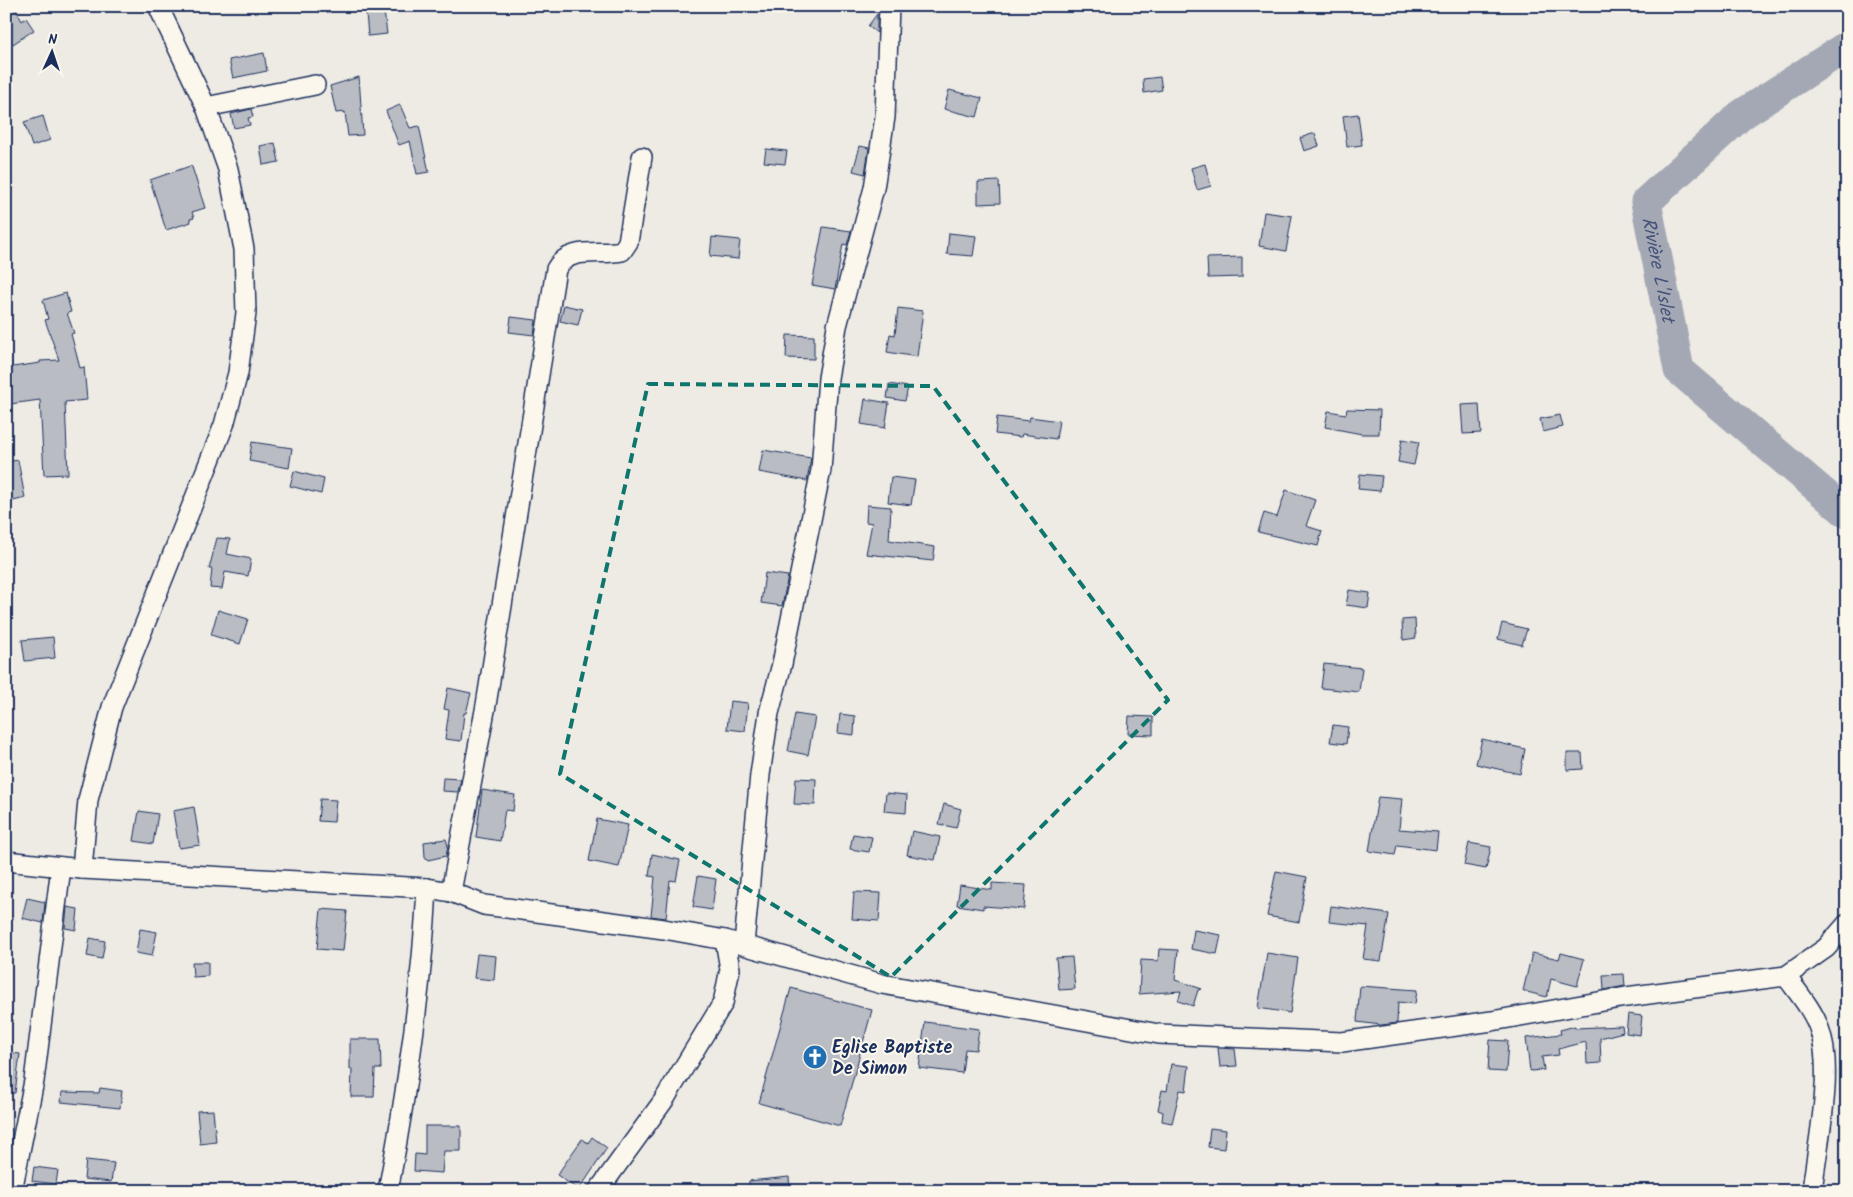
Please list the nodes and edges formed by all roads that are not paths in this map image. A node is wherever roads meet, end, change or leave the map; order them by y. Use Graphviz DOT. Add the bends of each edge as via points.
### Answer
graph roads {
  1 [pos="158,6"];
  2 [pos="889,6"];
  3 [pos="314,85"];
  4 [pos="206,107"];
  5 [pos="642,157"];
  6 [pos="6,861"];
  7 [pos="61,867"];
  8 [pos="82,869"];
  9 [pos="427,888"];
  10 [pos="451,892"];
  11 [pos="1847,924"];
  12 [pos="725,940"];
  13 [pos="744,944"];
  14 [pos="1786,976"];
  15 [pos="12,1191"];
  16 [pos="388,1191"];
  17 [pos="598,1191"];
  18 [pos="1812,1191"];
  1 -- 4 [label="street"];
  2 -- 13 [label="street" via="886,117 874,188 837,326 821,470 769,713"];
  3 -- 4 [label="street"];
  4 -- 8 [label="street" via="228,169 244,250 246,314 238,373 224,425 112,707 88,800"];
  5 -- 10 [label="street" via="628,242 622,251 574,253 562,260 556,269 486,705"];
  6 -- 7 [label="street"];
  7 -- 8 [label="street"];
  7 -- 15 [label="street" via="34,1081"];
  8 -- 9 [label="street"];
  9 -- 10 [label="street"];
  9 -- 16 [label="street" via="423,963"];
  10 -- 12 [label="street" via="484,905"];
  11 -- 14 [label="street" via="1826,948"];
  12 -- 13 [label="street"];
  12 -- 17 [label="street" via="730,969 723,1003 664,1100"];
  13 -- 14 [label="street" via="882,984 1159,1034 1342,1042 1492,1021 1626,997"];
  14 -- 18 [label="street" via="1820,1030 1825,1054 1824,1092"];
}
